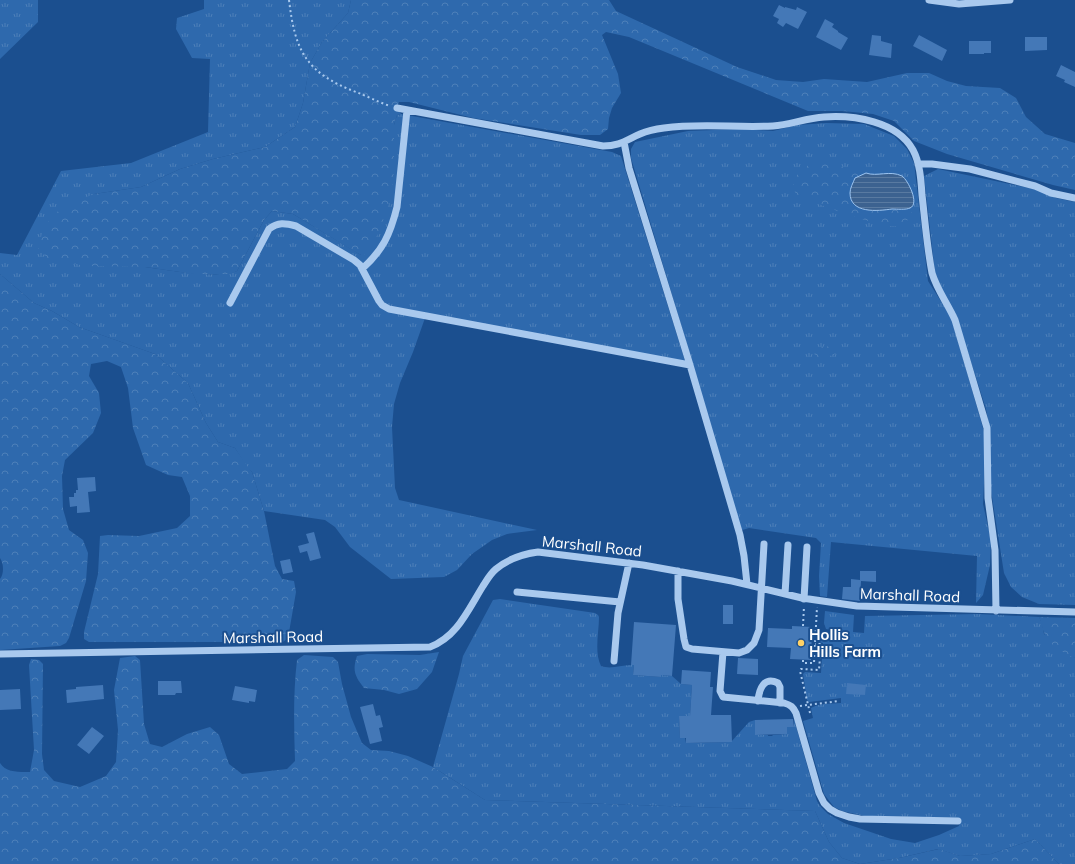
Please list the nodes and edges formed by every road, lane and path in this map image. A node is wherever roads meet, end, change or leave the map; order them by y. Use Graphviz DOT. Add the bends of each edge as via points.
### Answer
graph roads {
  1 [pos="289,0"];
  2 [pos="929,0"];
  3 [pos="1010,0"];
  4 [pos="396,108"];
  5 [pos="407,110"];
  6 [pos="624,142"];
  7 [pos="918,164"];
  8 [pos="1075,198"];
  9 [pos="362,269"];
  10 [pos="230,303"];
  11 [pos="690,365"];
  12 [pos="764,544"];
  13 [pos="788,545"];
  14 [pos="807,547"];
  15 [pos="629,563"];
  16 [pos="678,571"];
  17 [pos="746,584"];
  18 [pos="761,588"];
  19 [pos="517,592"];
  20 [pos="785,594"];
  21 [pos="804,599"];
  22 [pos="817,601"];
  23 [pos="620,602"];
  24 [pos="996,611"];
  25 [pos="1075,612"];
  26 [pos="803,626"];
  27 [pos="815,644"];
  28 [pos="722,652"];
  29 [pos="0,654"];
  30 [pos="803,660"];
  31 [pos="614,661"];
  32 [pos="839,700"];
  33 [pos="758,701"];
  34 [pos="780,703"];
  35 [pos="808,704"];
  36 [pos="793,708"];
  37 [pos="810,713"];
  38 [pos="958,821"];
  1 -- 4 [label="path" via="295,35 303,54 313,68 343,88"];
  2 -- 3 [label="street" via="959,4"];
  4 -- 5 [label="street"];
  5 -- 6 [label="street" via="597,145 610,146"];
  5 -- 9 [label="street" via="400,188 394,222 384,244"];
  6 -- 7 [label="street" via="640,134 663,128 718,125 774,126 824,117 850,118 868,120 898,134 912,150"];
  6 -- 11 [label="street" via="629,168"];
  7 -- 8 [label="street" via="970,169"];
  7 -- 24 [label="street" via="932,273 936,286 955,320 987,428 987,485 995,556"];
  9 -- 10 [label="street" via="344,253 296,226 276,224 269,229"];
  9 -- 11 [label="street" via="382,305 389,309"];
  11 -- 17 [label="street" via="740,535"];
  12 -- 18 [label="street"];
  13 -- 20 [label="street"];
  14 -- 21 [label="street"];
  15 -- 16 [label="street, Marshall Road"];
  15 -- 23 [label="street"];
  15 -- 29 [label="street, Marshall Road" via="538,552 523,554 494,570 452,634 430,647"];
  16 -- 17 [label="street, Marshall Road"];
  16 -- 28 [label="street" via="678,599 686,647"];
  17 -- 18 [label="street, Marshall Road"];
  18 -- 20 [label="street, Marshall Road"];
  18 -- 28 [label="street" via="759,630 754,642 744,652"];
  19 -- 23 [label="street"];
  20 -- 21 [label="street, Marshall Road"];
  21 -- 22 [label="street, Marshall Road"];
  21 -- 26 [label="path"];
  22 -- 24 [label="street, Marshall Road" via="857,606"];
  22 -- 27 [label="path"];
  23 -- 31 [label="street"];
  24 -- 25 [label="street, Marshall Road"];
  27 -- 30 [label="path" via="814,663 803,663"];
  27 -- 35 [label="path" via="821,644 820,670 800,670"];
  28 -- 33 [label="street" via="721,695 725,698"];
  32 -- 35 [label="path"];
  33 -- 34 [label="street"];
  33 -- 34 [label="street" via="761,688 770,681 775,681 780,687"];
  34 -- 36 [label="street"];
  35 -- 36 [label="path"];
  35 -- 37 [label="path"];
  36 -- 38 [label="street" via="819,793 830,809 860,819"];
}
